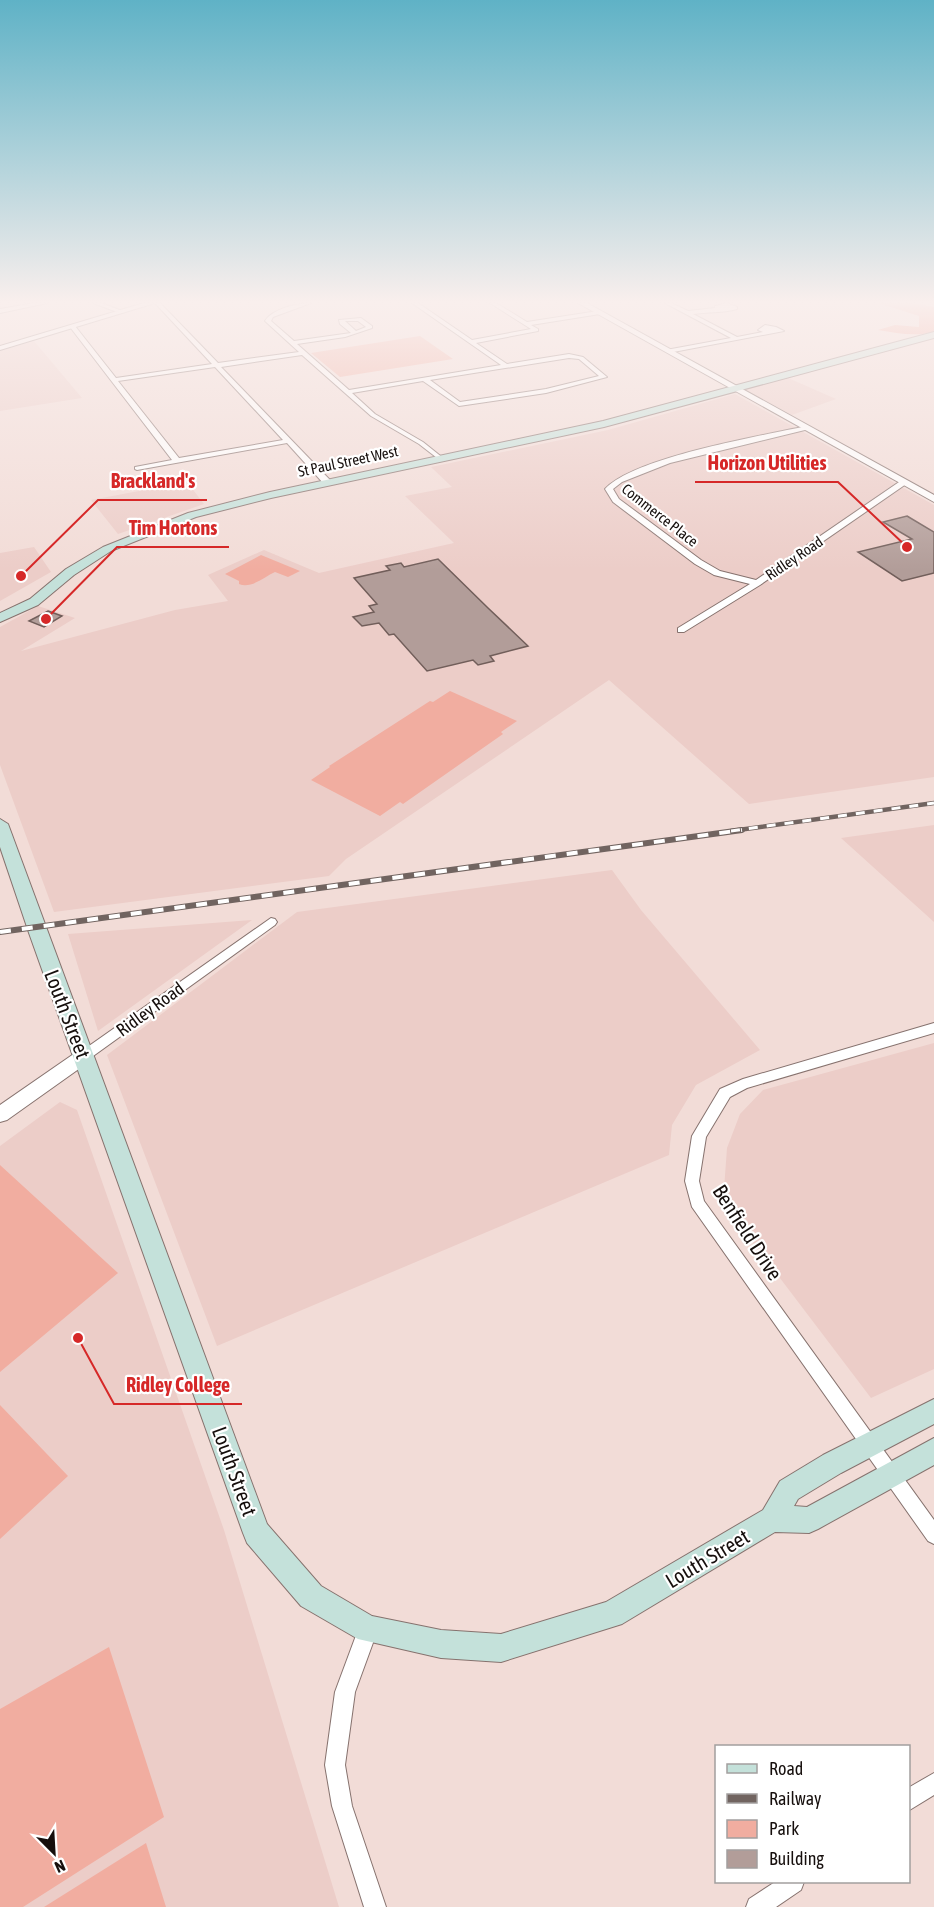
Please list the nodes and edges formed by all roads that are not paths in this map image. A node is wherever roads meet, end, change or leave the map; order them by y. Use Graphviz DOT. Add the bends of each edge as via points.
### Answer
graph roads {
  1 [pos="124,392"];
  2 [pos="242,392"];
  3 [pos="347,392"];
  4 [pos="442,392"];
  5 [pos="539,392"];
  6 [pos="720,392"];
  7 [pos="742,392"];
  8 [pos="807,428"];
  9 [pos="288,441"];
  10 [pos="177,460"];
  11 [pos="436,460"];
  12 [pos="137,468"];
  13 [pos="327,482"];
  14 [pos="904,482"];
  15 [pos="934,499"];
  16 [pos="757,583"];
  17 [pos="0,618"];
  18 [pos="681,630"];
  19 [pos="0,824"];
  20 [pos="271,922"];
  21 [pos="934,1028"];
  22 [pos="84,1056"];
  23 [pos="0,1116"];
  24 [pos="934,1411"];
  25 [pos="869,1445"];
  26 [pos="934,1451"];
  27 [pos="890,1475"];
  28 [pos="772,1519"];
  29 [pos="934,1535"];
  30 [pos="368,1629"];
  31 [pos="934,1784"];
  32 [pos="910,1800"];
  33 [pos="791,1883"];
  34 [pos="375,1907"];
  35 [pos="757,1907"];
  1 -- 10 [label="street"];
  2 -- 9 [label="street"];
  3 -- 11 [label="street"];
  4 -- 5 [label="street" via="459,404"];
  6 -- 11 [label="main road, St Paul Street West" via="595,426"];
  7 -- 8 [label="street"];
  8 -- 14 [label="street"];
  8 -- 16 [label="street, Commerce Place" via="658,465 621,478 609,489 616,500 698,562 717,573"];
  9 -- 10 [label="street"];
  9 -- 13 [label="street"];
  10 -- 12 [label="street"];
  11 -- 13 [label="main road, St Paul Street West"];
  13 -- 17 [label="main road, St Paul Street West" via="232,503 135,536 70,572 34,602"];
  14 -- 15 [label="street"];
  14 -- 16 [label="street, Ridley Road"];
  16 -- 18 [label="street, Ridley Road"];
  19 -- 22 [label="main road, Louth Street"];
  20 -- 22 [label="street, Ridley Road"];
  21 -- 25 [label="street, Benfield Drive" via="743,1084 726,1093 699,1136 692,1181 697,1203"];
  22 -- 23 [label="street, Ridley Road"];
  22 -- 30 [label="main road, Louth Street" via="257,1533 311,1596"];
  24 -- 25 [label="main road, Louth Street"];
  25 -- 27 [label="street, Benfield Drive"];
  25 -- 28 [label="main road, Louth Street" via="789,1490"];
  26 -- 27 [label="main road"];
  27 -- 28 [label="main road" via="809,1520"];
  27 -- 29 [label="street, Benfield Drive"];
  28 -- 30 [label="main road, Louth Street" via="612,1614 501,1648 441,1644"];
  30 -- 34 [label="street" via="345,1692 335,1765 342,1806"];
  31 -- 32 [label="street"];
  33 -- 35 [label="street"];
}
